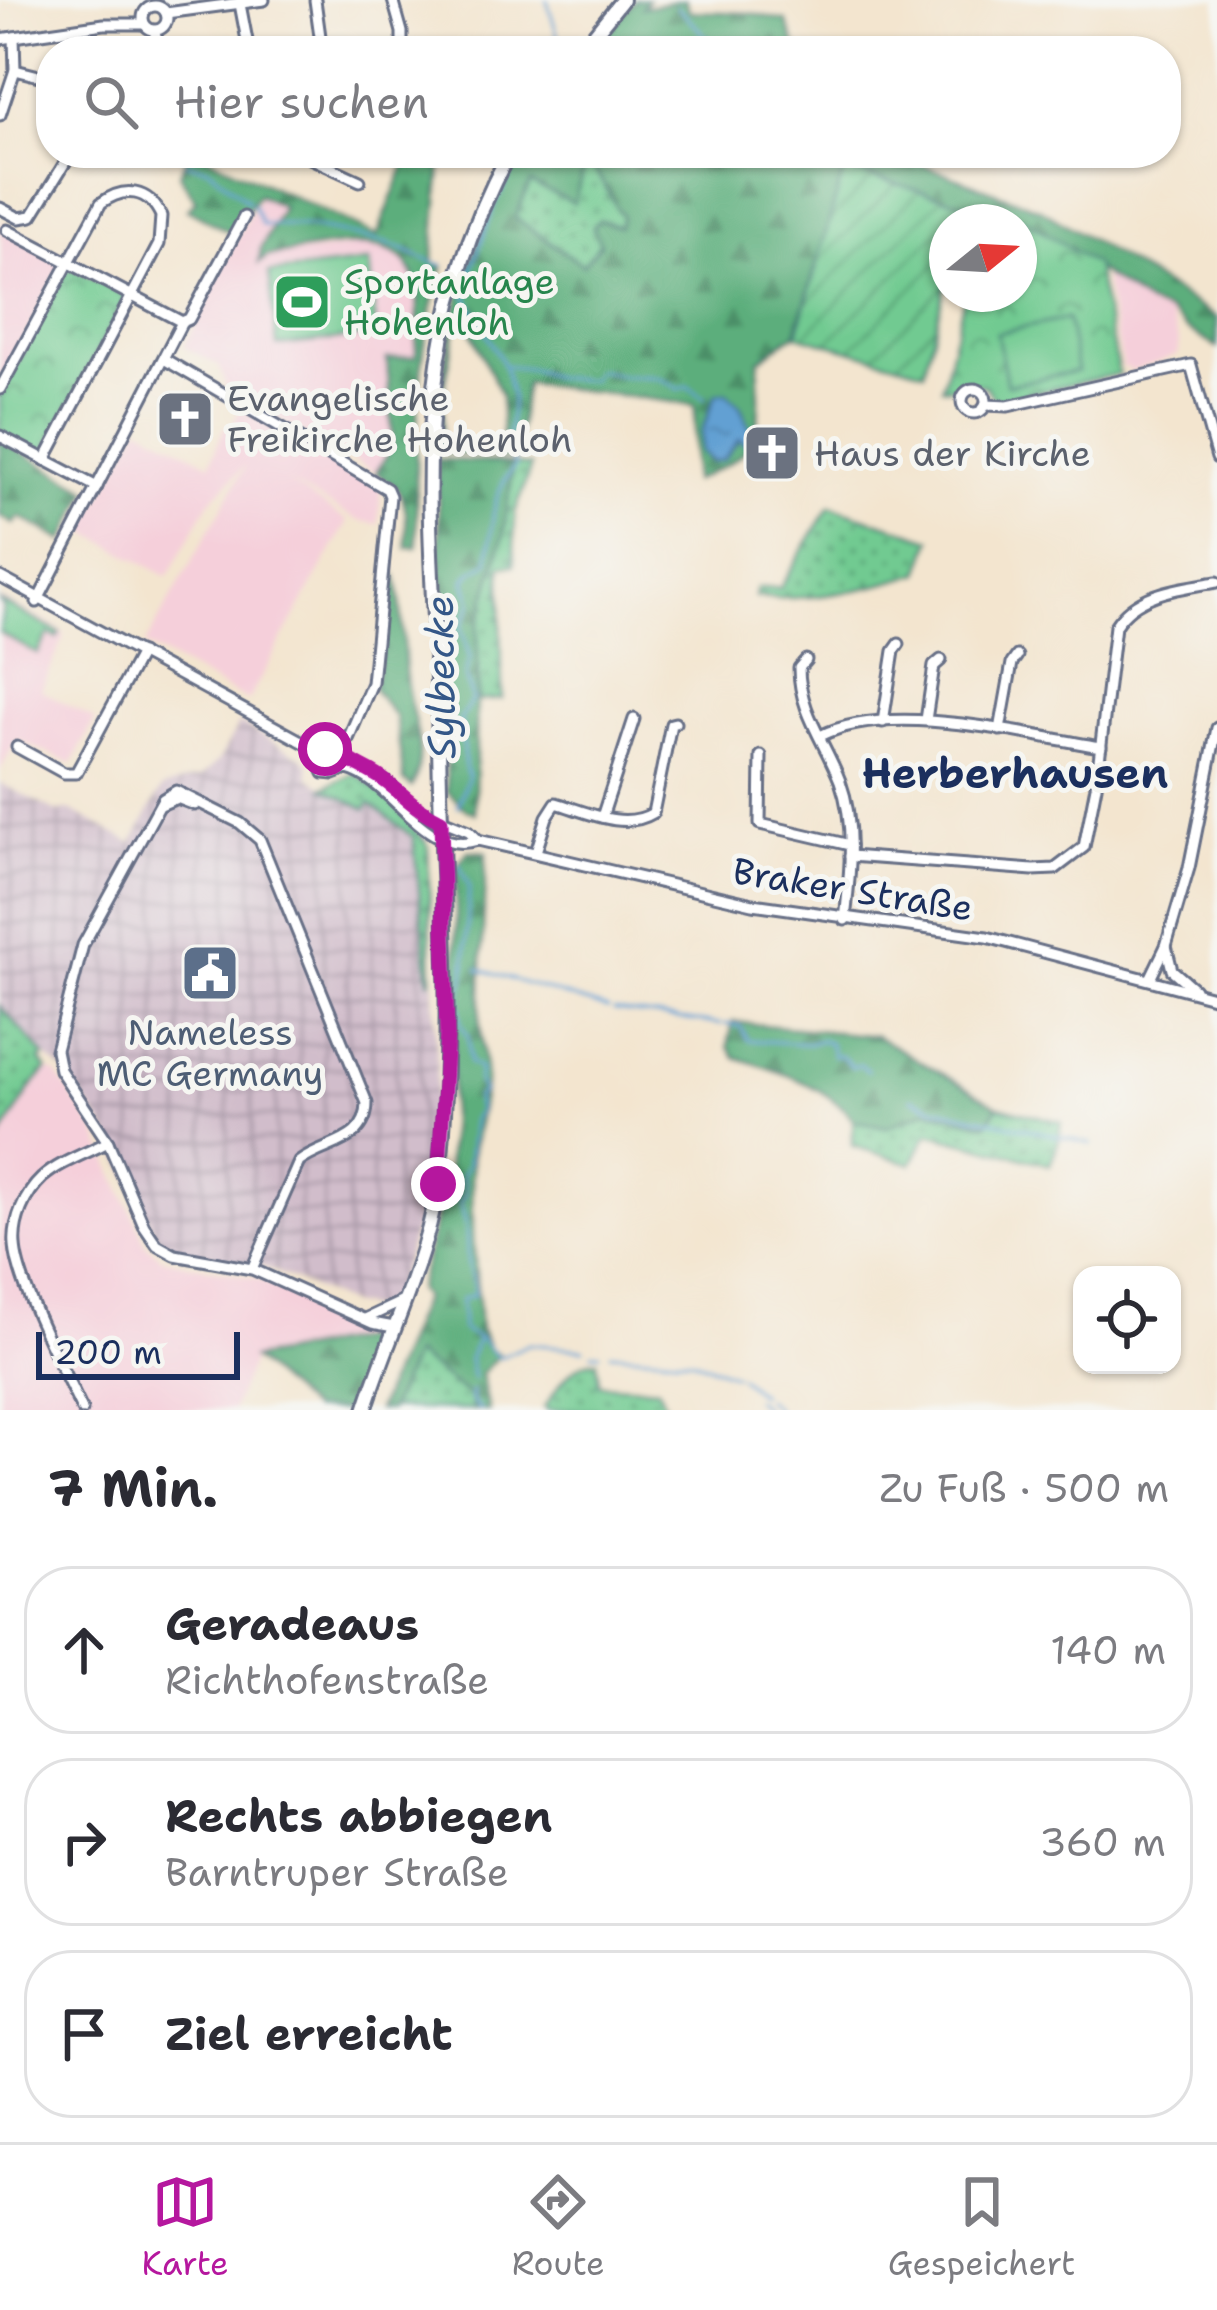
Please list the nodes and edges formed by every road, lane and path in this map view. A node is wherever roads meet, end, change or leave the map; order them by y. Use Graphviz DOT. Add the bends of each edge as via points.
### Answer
graph roads {
  1 [pos="264,0"];
  2 [pos="315,0"];
  3 [pos="393,0"];
  4 [pos="622,0"];
  5 [pos="240,4"];
  6 [pos="155,15"];
  7 [pos="246,36"];
  8 [pos="320,36"];
  9 [pos="402,36"];
  10 [pos="593,36"];
  11 [pos="14,37"];
  12 [pos="0,39"];
  13 [pos="15,70"];
  14 [pos="36,75"];
  15 [pos="0,115"];
  16 [pos="62,168"];
  17 [pos="334,168"];
  18 [pos="502,168"];
  19 [pos="360,181"];
  20 [pos="0,208"];
  21 [pos="244,218"];
  22 [pos="7,230"];
  23 [pos="69,262"];
  24 [pos="132,295"];
  25 [pos="182,322"];
  26 [pos="164,358"];
  27 [pos="0,388"];
  28 [pos="986,405"];
  29 [pos="0,436"];
  30 [pos="1217,458"];
  31 [pos="45,460"];
  32 [pos="97,488"];
  33 [pos="0,580"];
  34 [pos="1217,582"];
  35 [pos="38,600"];
  36 [pos="899,644"];
  37 [pos="140,656"];
  38 [pos="1016,656"];
  39 [pos="806,660"];
  40 [pos="941,660"];
  41 [pos="371,679"];
  42 [pos="634,719"];
  43 [pos="926,720"];
  44 [pos="884,722"];
  45 [pos="675,723"];
  46 [pos="1217,728"];
  47 [pos="1000,730"];
  48 [pos="820,736"];
  49 [pos="17,747"];
  50 [pos="1101,747"];
  51 [pos="324,752"];
  52 [pos="761,756"];
  53 [pos="343,760"];
  54 [pos="602,817"];
  55 [pos="441,821"];
  56 [pos="442,839"];
  57 [pos="478,840"];
  58 [pos="850,850"];
  59 [pos="536,852"];
  60 [pos="845,920"];
  61 [pos="1166,946"];
  62 [pos="1167,961"];
  63 [pos="1153,980"];
  64 [pos="1203,994"];
  65 [pos="1217,998"];
  66 [pos="108,1142"];
  67 [pos="252,1269"];
  68 [pos="404,1301"];
  69 [pos="369,1321"];
  70 [pos="392,1332"];
  71 [pos="82,1410"];
  72 [pos="365,1410"];
  1 -- 5 [label="street"];
  2 -- 8 [label="street"];
  3 -- 9 [label="street"];
  4 -- 10 [label="main road"];
  5 -- 6 [label="street"];
  5 -- 7 [label="street"];
  6 -- 11 [label="street"];
  11 -- 12 [label="street"];
  11 -- 13 [label="street"];
  13 -- 14 [label="street"];
  13 -- 15 [label="street"];
  16 -- 20 [label="street" via="38,211 23,218"];
  17 -- 19 [label="street"];
  18 -- 55 [label="main road" via="463,254 433,389 429,504"];
  21 -- 25 [label="street"];
  22 -- 23 [label="street"];
  23 -- 24 [label="street"];
  23 -- 24 [label="street" via="104,200 142,194 159,209 163,228"];
  23 -- 27 [label="street"];
  24 -- 25 [label="street"];
  24 -- 31 [label="street"];
  25 -- 26 [label="street"];
  26 -- 32 [label="street"];
  26 -- 41 [label="street" via="387,489"];
  28 -- 30 [label="street" via="1191,365"];
  29 -- 31 [label="street"];
  31 -- 32 [label="street"];
  32 -- 35 [label="street"];
  33 -- 35 [label="street"];
  34 -- 50 [label="street" via="1154,596 1121,615 1111,640"];
  35 -- 37 [label="street"];
  36 -- 44 [label="street"];
  37 -- 49 [label="street" via="76,772"];
  37 -- 51 [label="street"];
  38 -- 47 [label="street"];
  39 -- 48 [label="street" via="800,695"];
  40 -- 43 [label="street"];
  41 -- 51 [label="street"];
  41 -- 53 [label="street"];
  42 -- 54 [label="street"];
  43 -- 44 [label="street"];
  43 -- 47 [label="street"];
  44 -- 48 [label="street"];
  45 -- 54 [label="street" via="653,813 636,822"];
  46 -- 61 [label="street"];
  47 -- 50 [label="street"];
  48 -- 58 [label="street" via="844,794"];
  50 -- 58 [label="street" via="1084,847 1055,869"];
  51 -- 53 [label="street"];
  51 -- 53 [label="street" via="324,772 334,774"];
  52 -- 58 [label="street" via="760,824"];
  53 -- 55 [label="street, Braker Straße"];
  53 -- 56 [label="street"];
  54 -- 59 [label="street" via="556,803"];
  55 -- 56 [label="main road"];
  55 -- 57 [label="street, Braker Straße"];
  56 -- 57 [label="street, Braker Straße"];
  56 -- 68 [label="main road" via="447,1034 440,1167"];
  57 -- 59 [label="street, Braker Straße"];
  58 -- 60 [label="street"];
  59 -- 60 [label="street, Braker Straße"];
  60 -- 63 [label="street, Braker Straße" via="970,934"];
  61 -- 62 [label="street"];
  61 -- 63 [label="street"];
  62 -- 63 [label="street"];
  62 -- 64 [label="street"];
  63 -- 64 [label="street, Braker Straße"];
  64 -- 65 [label="street, Braker Straße"];
  66 -- 67 [label="street" via="157,1245"];
  66 -- 67 [label="street" via="60,1070 56,1050 82,945 160,806 177,798 264,850 367,1114 353,1137 299,1162"];
  66 -- 71 [label="street" via="44,1176 24,1202 14,1245"];
  67 -- 69 [label="street"];
  68 -- 69 [label="street"];
  68 -- 70 [label="main road"];
  69 -- 70 [label="street" via="380,1333"];
  70 -- 72 [label="main road"];
}
